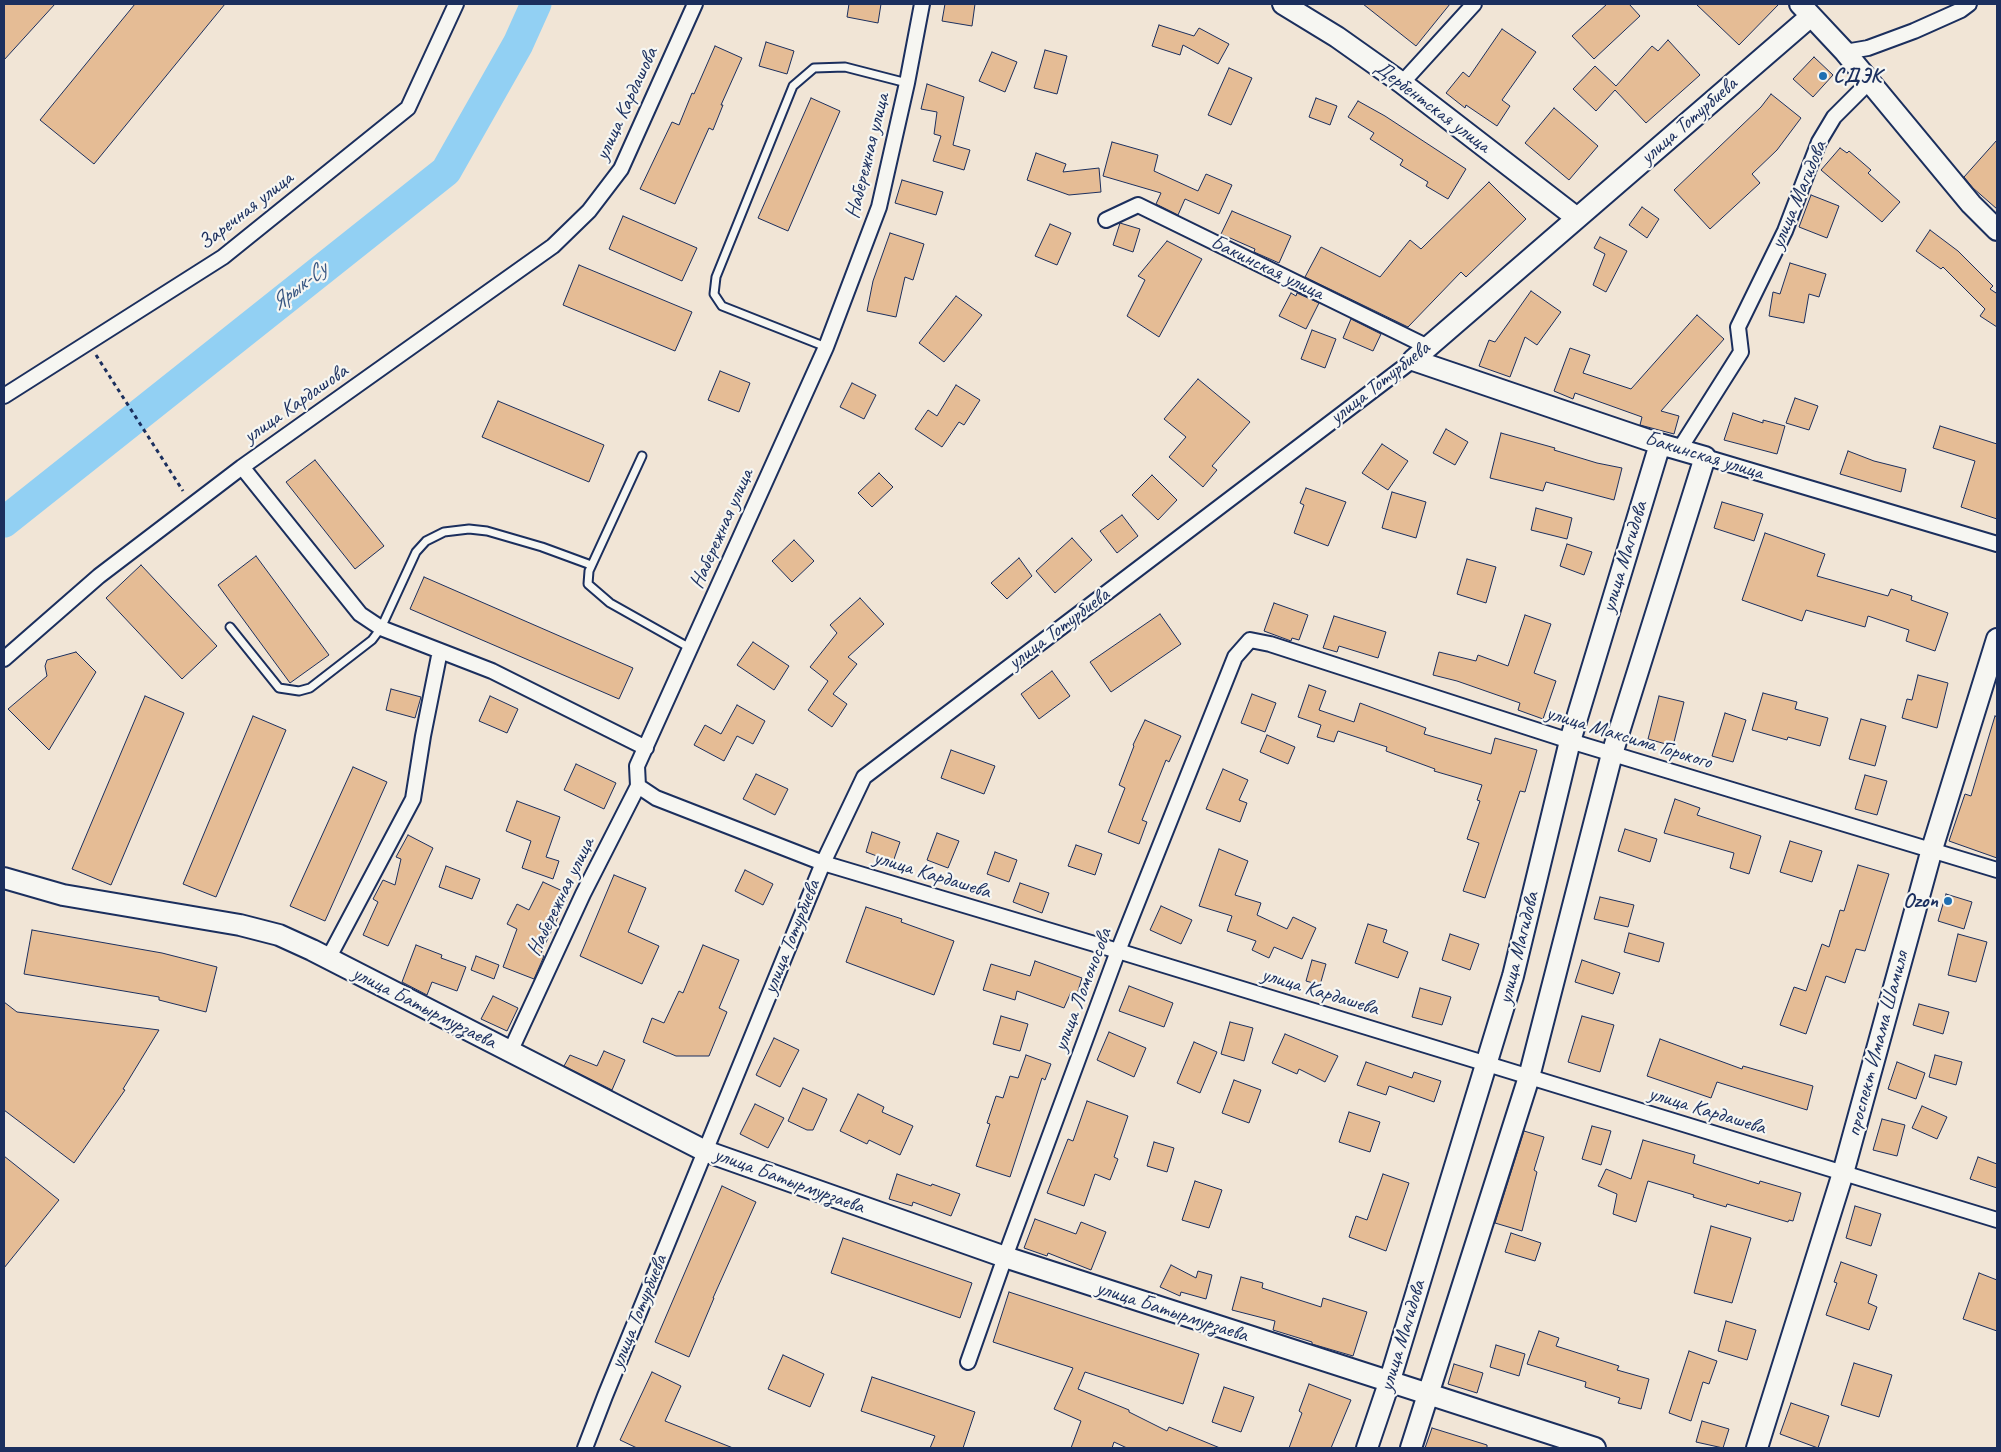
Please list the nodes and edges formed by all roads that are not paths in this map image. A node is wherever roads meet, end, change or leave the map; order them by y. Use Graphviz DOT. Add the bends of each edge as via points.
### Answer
graph roads {
  1 [pos="456,4"];
  2 [pos="695,4"];
  3 [pos="922,4"];
  4 [pos="1285,4"];
  5 [pos="1474,4"];
  6 [pos="1969,4"];
  7 [pos="1806,10"];
  8 [pos="1845,52"];
  9 [pos="1870,81"];
  10 [pos="907,83"];
  11 [pos="1402,83"];
  12 [pos="1577,218"];
  13 [pos="1106,220"];
  14 [pos="1997,230"];
  15 [pos="826,347"];
  16 [pos="1421,353"];
  17 [pos="4,396"];
  18 [pos="1660,444"];
  19 [pos="1679,450"];
  20 [pos="642,456"];
  21 [pos="1705,457"];
  22 [pos="242,467"];
  23 [pos="1997,544"];
  24 [pos="591,565"];
  25 [pos="230,627"];
  26 [pos="381,628"];
  27 [pos="1997,639"];
  28 [pos="1250,640"];
  29 [pos="690,648"];
  30 [pos="440,652"];
  31 [pos="4,660"];
  32 [pos="1570,741"];
  33 [pos="646,748"];
  34 [pos="1612,754"];
  35 [pos="638,786"];
  36 [pos="1932,849"];
  37 [pos="823,863"];
  38 [pos="1997,870"];
  39 [pos="4,878"];
  40 [pos="1118,951"];
  41 [pos="328,959"];
  42 [pos="510,1052"];
  43 [pos="1486,1064"];
  44 [pos="1529,1077"];
  45 [pos="706,1151"];
  46 [pos="1843,1173"];
  47 [pos="1997,1220"];
  48 [pos="1004,1258"];
  49 [pos="968,1362"];
  50 [pos="1389,1383"];
  51 [pos="1428,1395"];
  52 [pos="585,1448"];
  53 [pos="1367,1448"];
  54 [pos="1411,1448"];
  55 [pos="1594,1448"];
  56 [pos="1757,1448"];
  1 -- 17 [label="street, Заречная улица" via="408,108 223,256"];
  2 -- 22 [label="street, улица Кардашова" via="621,169 589,211 553,246"];
  3 -- 10 [label="street, Набережная улица"];
  4 -- 11 [label="main road, Дербентская улица"];
  5 -- 11 [label="street"];
  6 -- 8 [label="street" via="1914,31 1868,48"];
  7 -- 8 [label="main road"];
  7 -- 12 [label="main road, улица Тотурбиева"];
  8 -- 9 [label="main road"];
  9 -- 14 [label="main road" via="1971,204"];
  9 -- 19 [label="street, улица Магидова" via="1834,117 1819,142 1785,231 1738,327 1741,352"];
  10 -- 15 [label="street, Набережная улица" via="879,207"];
  10 -- 15 [label="lane" via="845,67 814,68 793,86 716,277 714,294 722,306"];
  11 -- 12 [label="main road, Дербентская улица"];
  12 -- 16 [label="main road, улица Тотурбиева"];
  13 -- 16 [label="street, Бакинская улица" via="1138,205"];
  15 -- 29 [label="street, Набережная улица"];
  16 -- 18 [label="main road, Бакинская улица"];
  16 -- 37 [label="street, улица Тотурбиева" via="864,777"];
  18 -- 19 [label="main road, Бакинская улица"];
  18 -- 32 [label="main road, улица Магидова"];
  19 -- 21 [label="main road, Бакинская улица"];
  20 -- 24 [label="lane"];
  21 -- 23 [label="street, Бакинская улица"];
  21 -- 34 [label="main road, улица Магидова"];
  22 -- 26 [label="street, улица Кардашова" via="360,614"];
  22 -- 31 [label="street" via="99,576"];
  24 -- 26 [label="lane" via="487,531 444,532 426,541 416,552"];
  24 -- 29 [label="lane" via="588,584 610,603"];
  25 -- 26 [label="lane" via="279,688 299,690 310,688 326,676 372,640"];
  26 -- 30 [label="street, улица Кардашова"];
  27 -- 36 [label="main road, проспект Имама Шамиля"];
  28 -- 32 [label="street, улица Максима Горького"];
  28 -- 40 [label="street, улица Ломоносова" via="1235,657"];
  29 -- 33 [label="street, Набережная улица"];
  30 -- 33 [label="street, улица Кардашова" via="492,672"];
  30 -- 41 [label="street" via="413,799"];
  32 -- 34 [label="street, улица Максима Горького"];
  32 -- 43 [label="main road, улица Магидова" via="1513,976"];
  33 -- 35 [label="street, Набережная улица" via="637,766"];
  34 -- 36 [label="street, улица Максима Горького"];
  34 -- 44 [label="main road, улица Магидова"];
  35 -- 37 [label="street, улица Кардашева" via="656,798"];
  35 -- 42 [label="street, Набережная улица" via="583,894"];
  36 -- 38 [label="street, улица Максима Горького"];
  36 -- 46 [label="main road, проспект Имама Шамиля"];
  37 -- 40 [label="street, улица Кардашева"];
  37 -- 45 [label="street, улица Тотурбиева"];
  39 -- 41 [label="main road, улица Батырмурзаева" via="63,895 240,925 278,935"];
  40 -- 43 [label="street, улица Кардашева"];
  40 -- 48 [label="street, улица Ломоносова"];
  41 -- 42 [label="main road, улица Батырмурзаева"];
  42 -- 45 [label="main road, улица Батырмурзаева"];
  43 -- 44 [label="street, улица Кардашева"];
  43 -- 50 [label="main road, улица Магидова"];
  44 -- 46 [label="street, улица Кардашева"];
  44 -- 51 [label="main road, улица Магидова"];
  45 -- 48 [label="main road, улица Батырмурзаева"];
  45 -- 52 [label="street, улица Тотурбиева"];
  46 -- 47 [label="street, улица Кардашева"];
  46 -- 56 [label="main road, проспект Имама Шамиля"];
  48 -- 49 [label="street, улица Ломоносова"];
  48 -- 50 [label="main road, улица Батырмурзаева"];
  50 -- 51 [label="main road, улица Батырмурзаева"];
  50 -- 53 [label="main road, улица Магидова"];
  51 -- 54 [label="main road, улица Магидова"];
  51 -- 55 [label="main road, улица Батырмурзаева"];
}
